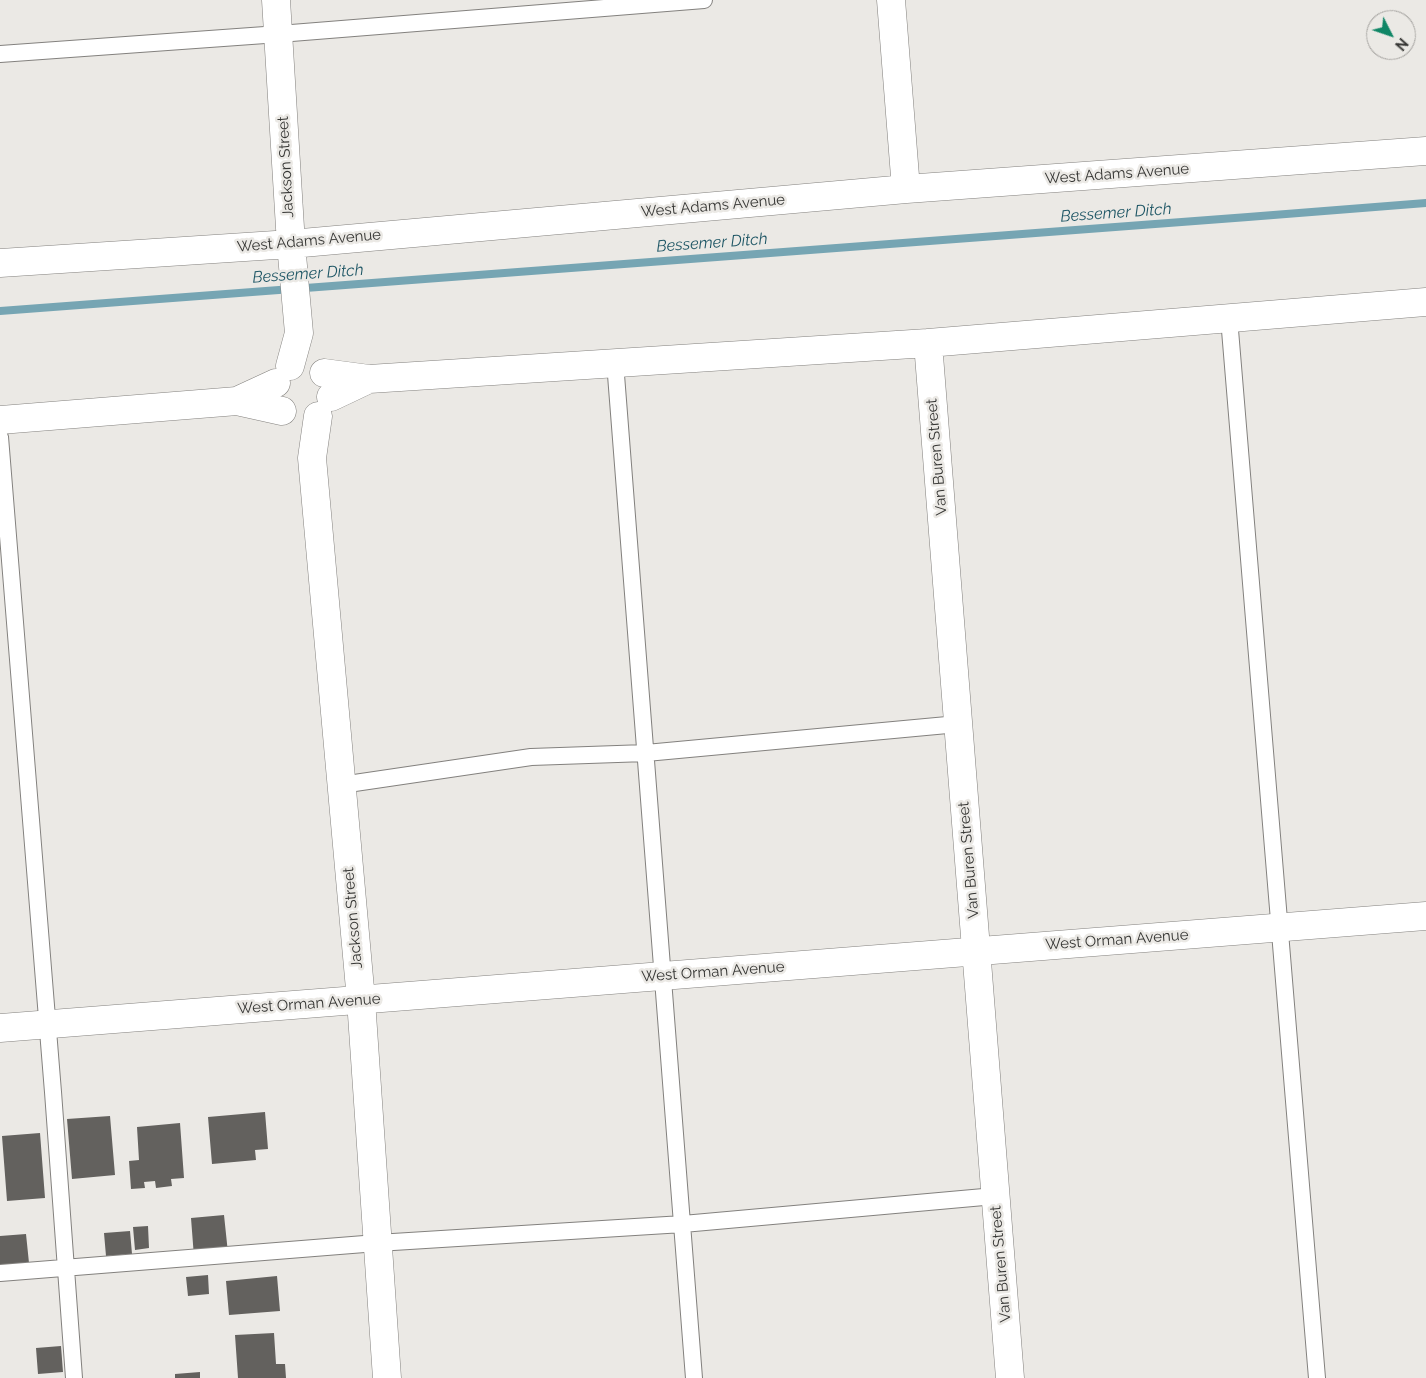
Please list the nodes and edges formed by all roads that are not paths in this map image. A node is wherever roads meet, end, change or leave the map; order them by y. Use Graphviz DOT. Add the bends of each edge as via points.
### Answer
graph roads {
  1 [pos="276,0"];
  2 [pos="704,0"];
  3 [pos="891,0"];
  4 [pos="279,34"];
  5 [pos="0,54"];
  6 [pos="1426,151"];
  7 [pos="906,189"];
  8 [pos="292,256"];
  9 [pos="0,263"];
  10 [pos="1426,302"];
  11 [pos="1229,318"];
  12 [pos="928,343"];
  13 [pos="615,362"];
  14 [pos="304,391"];
  15 [pos="0,420"];
  16 [pos="0,437"];
  17 [pos="958,724"];
  18 [pos="646,752"];
  19 [pos="341,785"];
  20 [pos="1426,916"];
  21 [pos="1279,928"];
  22 [pos="976,952"];
  23 [pos="664,976"];
  24 [pos="361,1000"];
  25 [pos="46,1024"];
  26 [pos="0,1028"];
  27 [pos="996,1196"];
  28 [pos="683,1224"];
  29 [pos="377,1243"];
  30 [pos="65,1268"];
  31 [pos="0,1273"];
  32 [pos="74,1378"];
  33 [pos="387,1378"];
  34 [pos="694,1378"];
  35 [pos="1010,1378"];
  36 [pos="1317,1378"];
  1 -- 4 [label="street, Jackson Street"];
  2 -- 4 [label="lane"];
  3 -- 7 [label="street"];
  4 -- 5 [label="lane"];
  4 -- 8 [label="street, Jackson Street"];
  6 -- 7 [label="street, West Adams Avenue"];
  7 -- 8 [label="street, West Adams Avenue"];
  8 -- 9 [label="street, West Adams Avenue"];
  8 -- 14 [label="street, Jackson Street"];
  10 -- 11 [label="street"];
  11 -- 12 [label="street"];
  11 -- 21 [label="lane"];
  12 -- 13 [label="street"];
  12 -- 17 [label="street, Van Buren Street"];
  13 -- 14 [label="street" via="369,379"];
  13 -- 18 [label="lane"];
  14 -- 15 [label="street" via="236,401"];
  14 -- 19 [label="street, Jackson Street"];
  16 -- 25 [label="lane"];
  17 -- 18 [label="lane"];
  17 -- 22 [label="street, Van Buren Street"];
  18 -- 19 [label="lane" via="531,757"];
  18 -- 23 [label="lane"];
  19 -- 24 [label="street, Jackson Street"];
  20 -- 21 [label="street, West Orman Avenue"];
  21 -- 22 [label="street, West Orman Avenue"];
  21 -- 36 [label="lane"];
  22 -- 23 [label="street, West Orman Avenue"];
  22 -- 27 [label="street, Van Buren Street"];
  23 -- 24 [label="street, West Orman Avenue"];
  23 -- 28 [label="lane"];
  24 -- 25 [label="street, West Orman Avenue"];
  24 -- 29 [label="street, Jackson Street"];
  25 -- 26 [label="street, West Orman Avenue"];
  25 -- 30 [label="lane"];
  27 -- 28 [label="lane"];
  27 -- 35 [label="street, Van Buren Street"];
  28 -- 29 [label="lane"];
  28 -- 34 [label="lane"];
  29 -- 30 [label="lane"];
  29 -- 33 [label="street, Jackson Street"];
  30 -- 31 [label="lane"];
  30 -- 32 [label="lane"];
}
